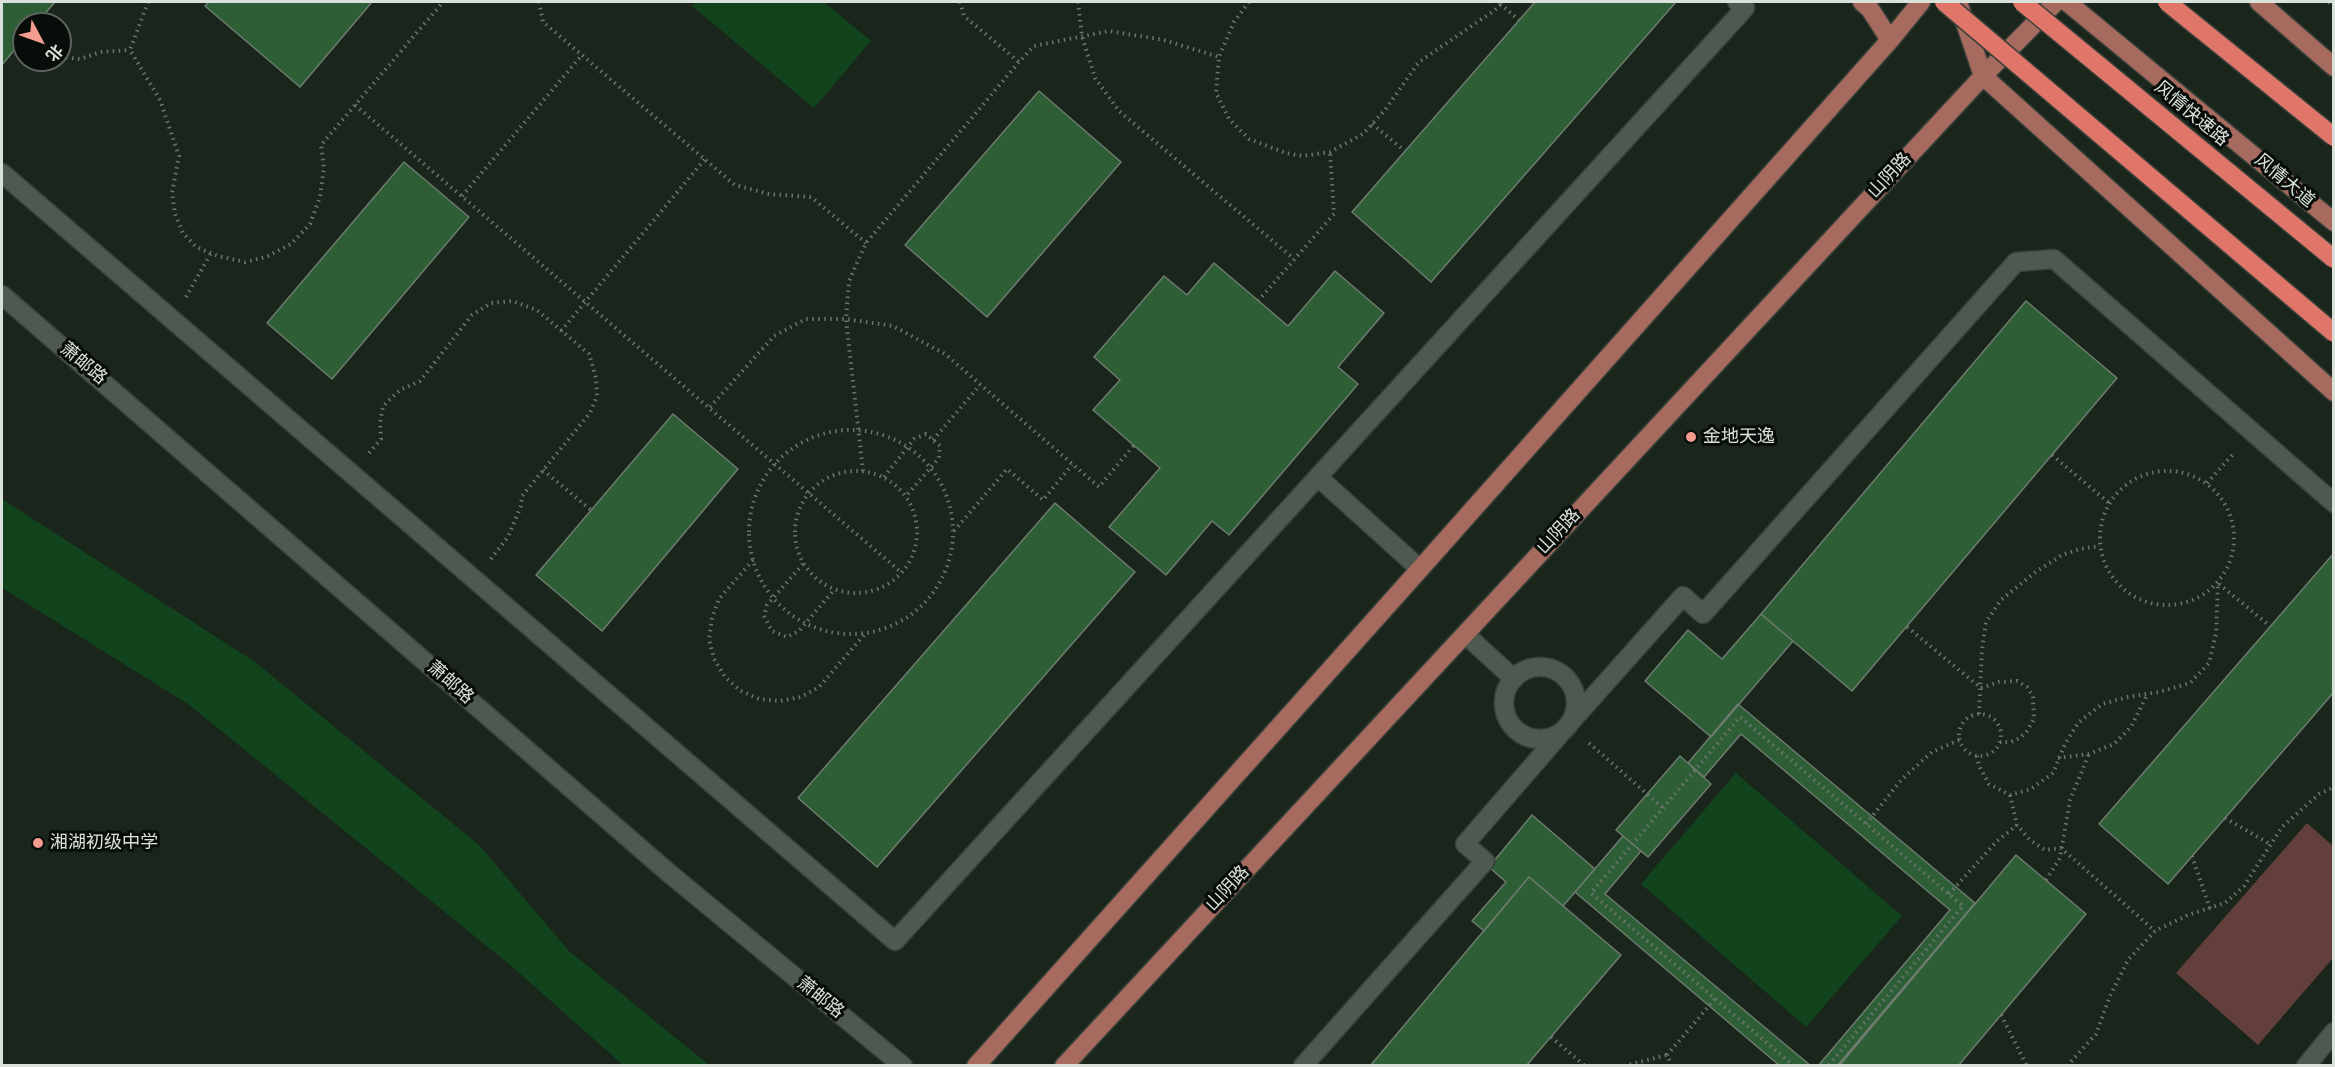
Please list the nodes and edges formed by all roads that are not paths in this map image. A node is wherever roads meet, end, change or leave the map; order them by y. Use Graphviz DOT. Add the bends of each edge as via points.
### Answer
graph roads {
  1 [pos="1737,2"];
  2 [pos="1862,2"];
  3 [pos="1921,2"];
  4 [pos="1944,2"];
  5 [pos="1958,2"];
  6 [pos="2022,2"];
  7 [pos="2056,2"];
  8 [pos="2067,2"];
  9 [pos="2168,2"];
  10 [pos="2180,2"];
  11 [pos="2259,2"];
  12 [pos="1890,40"];
  13 [pos="2334,67"];
  14 [pos="1983,76"];
  15 [pos="2334,138"];
  16 [pos="2,173"];
  17 [pos="2334,222"];
  18 [pos="2334,259"];
  19 [pos="2,295"];
  20 [pos="2334,333"];
  21 [pos="2334,392"];
  22 [pos="1318,477"];
  23 [pos="2334,503"];
  24 [pos="1420,569"];
  25 [pos="1465,634"];
  26 [pos="1514,679"];
  27 [pos="1568,725"];
  28 [pos="2334,1032"];
  29 [pos="903,1065"];
  30 [pos="975,1065"];
  31 [pos="1064,1065"];
  32 [pos="1303,1065"];
  33 [pos="2306,1065"];
  1 -- 22 [label="street" via="1745,8"];
  2 -- 12 [label="main road"];
  3 -- 12 [label="main road"];
  4 -- 20 [label="highway, bridge"];
  5 -- 14 [label="main road"];
  6 -- 18 [label="highway, 风情快速路, bridge"];
  7 -- 14 [label="main road, 山阴路"];
  8 -- 17 [label="main road, 风情大道"];
  9 -- 15 [label="highway, bridge"];
  10 -- 15 [label="main road"];
  11 -- 13 [label="main road"];
  12 -- 24 [label="main road"];
  14 -- 21 [label="main road"];
  14 -- 25 [label="main road, 山阴路"];
  16 -- 22 [label="street" via="895,941"];
  19 -- 29 [label="street, 萧邮路" via="670,874"];
  22 -- 24 [label="street"];
  23 -- 27 [label="street" via="2054,259 2016,262 1703,614 1683,596"];
  24 -- 30 [label="main road"];
  25 -- 26 [label="street"];
  25 -- 31 [label="main road, 山阴路"];
  26 -- 27 [label="street" via="1522,672 1544,667 1564,675 1575,694 1576,705"];
  26 -- 27 [label="street" via="1505,700 1510,722 1517,730 1527,736 1550,738"];
  27 -- 32 [label="street" via="1465,844 1485,861"];
  28 -- 33 [label="street"];
}
